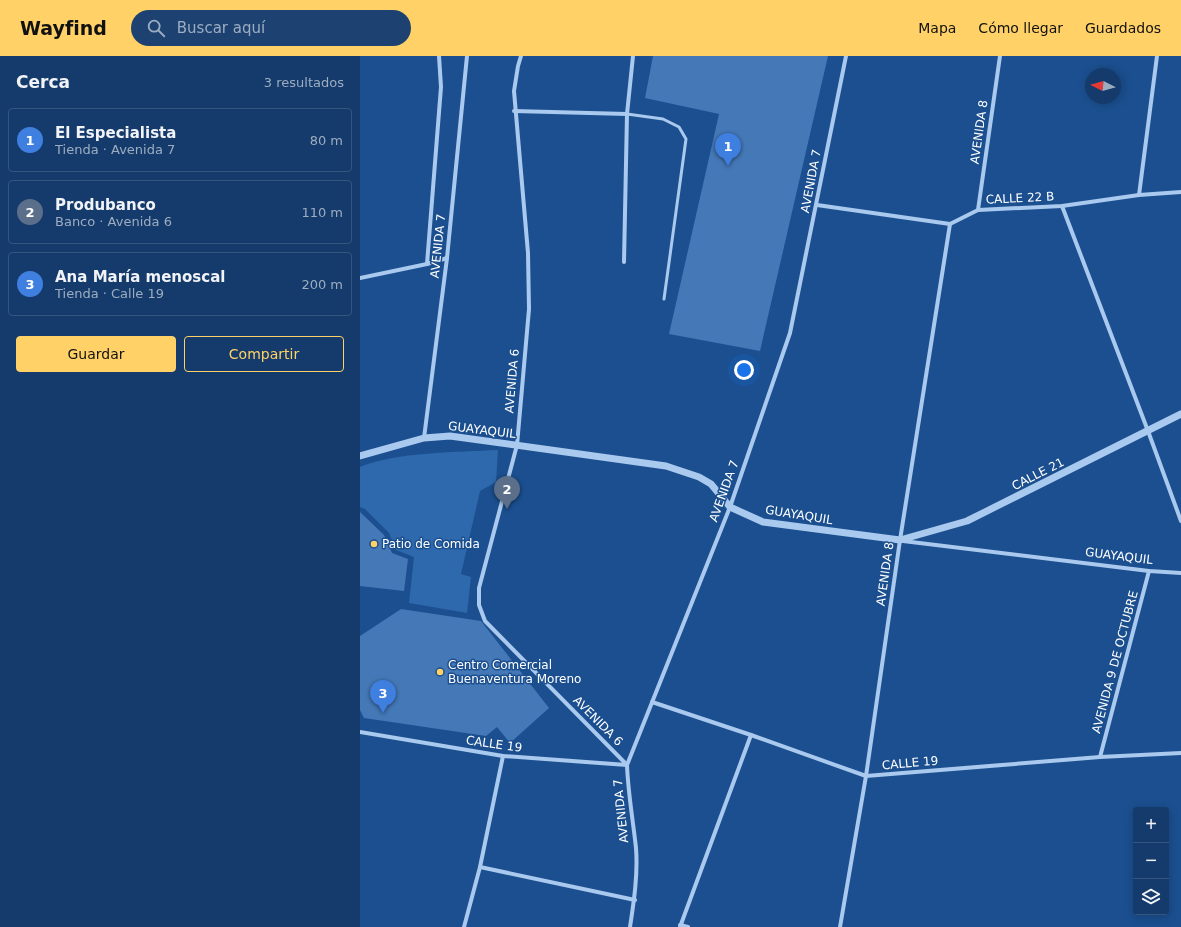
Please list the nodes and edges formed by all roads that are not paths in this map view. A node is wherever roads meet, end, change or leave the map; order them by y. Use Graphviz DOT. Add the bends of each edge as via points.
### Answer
graph roads {
  1 [pos="439,56"];
  2 [pos="467,56"];
  3 [pos="522,56"];
  4 [pos="633,56"];
  5 [pos="846,56"];
  6 [pos="1000,56"];
  7 [pos="1157,56"];
  8 [pos="514,111"];
  9 [pos="627,114"];
  10 [pos="1181,192"];
  11 [pos="1139,195"];
  12 [pos="817,205"];
  13 [pos="1062,206"];
  14 [pos="978,210"];
  15 [pos="950,224"];
  16 [pos="447,258"];
  17 [pos="624,262"];
  18 [pos="428,264"];
  19 [pos="360,278"];
  20 [pos="664,299"];
  21 [pos="1181,414"];
  22 [pos="1148,431"];
  23 [pos="424,438"];
  24 [pos="517,445"];
  25 [pos="360,456"];
  26 [pos="730,507"];
  27 [pos="1180,512"];
  28 [pos="1181,521"];
  29 [pos="900,540"];
  30 [pos="1149,571"];
  31 [pos="1181,573"];
  32 [pos="652,702"];
  33 [pos="360,732"];
  34 [pos="751,734"];
  35 [pos="1181,753"];
  36 [pos="503,756"];
  37 [pos="1100,757"];
  38 [pos="627,766"];
  39 [pos="866,776"];
  40 [pos="480,867"];
  41 [pos="635,900"];
  42 [pos="680,926"];
  43 [pos="464,927"];
  44 [pos="630,927"];
  45 [pos="688,927"];
  46 [pos="840,927"];
  1 -- 18 [label="street" via="441,88"];
  2 -- 16 [label="street, AVENIDA 7"];
  3 -- 8 [label="street, AVENIDA 6" via="514,91"];
  4 -- 9 [label="street"];
  5 -- 12 [label="street, AVENIDA 7"];
  6 -- 14 [label="street, AVENIDA 8"];
  7 -- 11 [label="street"];
  8 -- 9 [label="street"];
  8 -- 24 [label="street, AVENIDA 6" via="528,253 529,309"];
  9 -- 17 [label="street"];
  9 -- 20 [label="lane" via="663,119 679,127 686,139"];
  10 -- 11 [label="street, CALLE 22 B"];
  11 -- 13 [label="street, CALLE 22 B"];
  12 -- 15 [label="street"];
  12 -- 26 [label="street, AVENIDA 7" via="790,333"];
  13 -- 14 [label="street, CALLE 22 B"];
  13 -- 22 [label="street"];
  14 -- 15 [label="street, CALLE 22 B"];
  15 -- 29 [label="street, AVENIDA 8"];
  16 -- 18 [label="street"];
  16 -- 23 [label="street, AVENIDA 7"];
  18 -- 19 [label="street"];
  21 -- 22 [label="street, CALLE 21"];
  22 -- 27 [label="street"];
  22 -- 29 [label="street, CALLE 21" via="967,521"];
  23 -- 24 [label="street, GUAYAQUIL" via="450,436"];
  23 -- 25 [label="street, GUAYAQUIL"];
  24 -- 26 [label="street, GUAYAQUIL" via="666,466 699,477 711,484"];
  24 -- 38 [label="street, AVENIDA 6" via="479,588 479,605 485,621"];
  26 -- 29 [label="street, GUAYAQUIL" via="764,522"];
  26 -- 32 [label="street, AVENIDA 7"];
  27 -- 28 [label="street"];
  29 -- 30 [label="street, GUAYAQUIL"];
  29 -- 39 [label="street, AVENIDA 8"];
  30 -- 31 [label="street, GUAYAQUIL"];
  30 -- 37 [label="street, AVENIDA 9 DE OCTUBRE"];
  32 -- 34 [label="street, CALLE 19"];
  32 -- 38 [label="street, AVENIDA 7"];
  33 -- 36 [label="street, CALLE 19"];
  34 -- 39 [label="street, CALLE 19"];
  34 -- 42 [label="street"];
  35 -- 37 [label="street, CALLE 19"];
  36 -- 38 [label="street, CALLE 19"];
  36 -- 40 [label="street"];
  37 -- 39 [label="street, CALLE 19"];
  38 -- 41 [label="street, AVENIDA 7" via="636,849"];
  39 -- 46 [label="street, AVENIDA 8"];
  40 -- 41 [label="street"];
  40 -- 43 [label="street"];
  41 -- 44 [label="street, AVENIDA 7"];
  42 -- 45 [label="street"];
}
